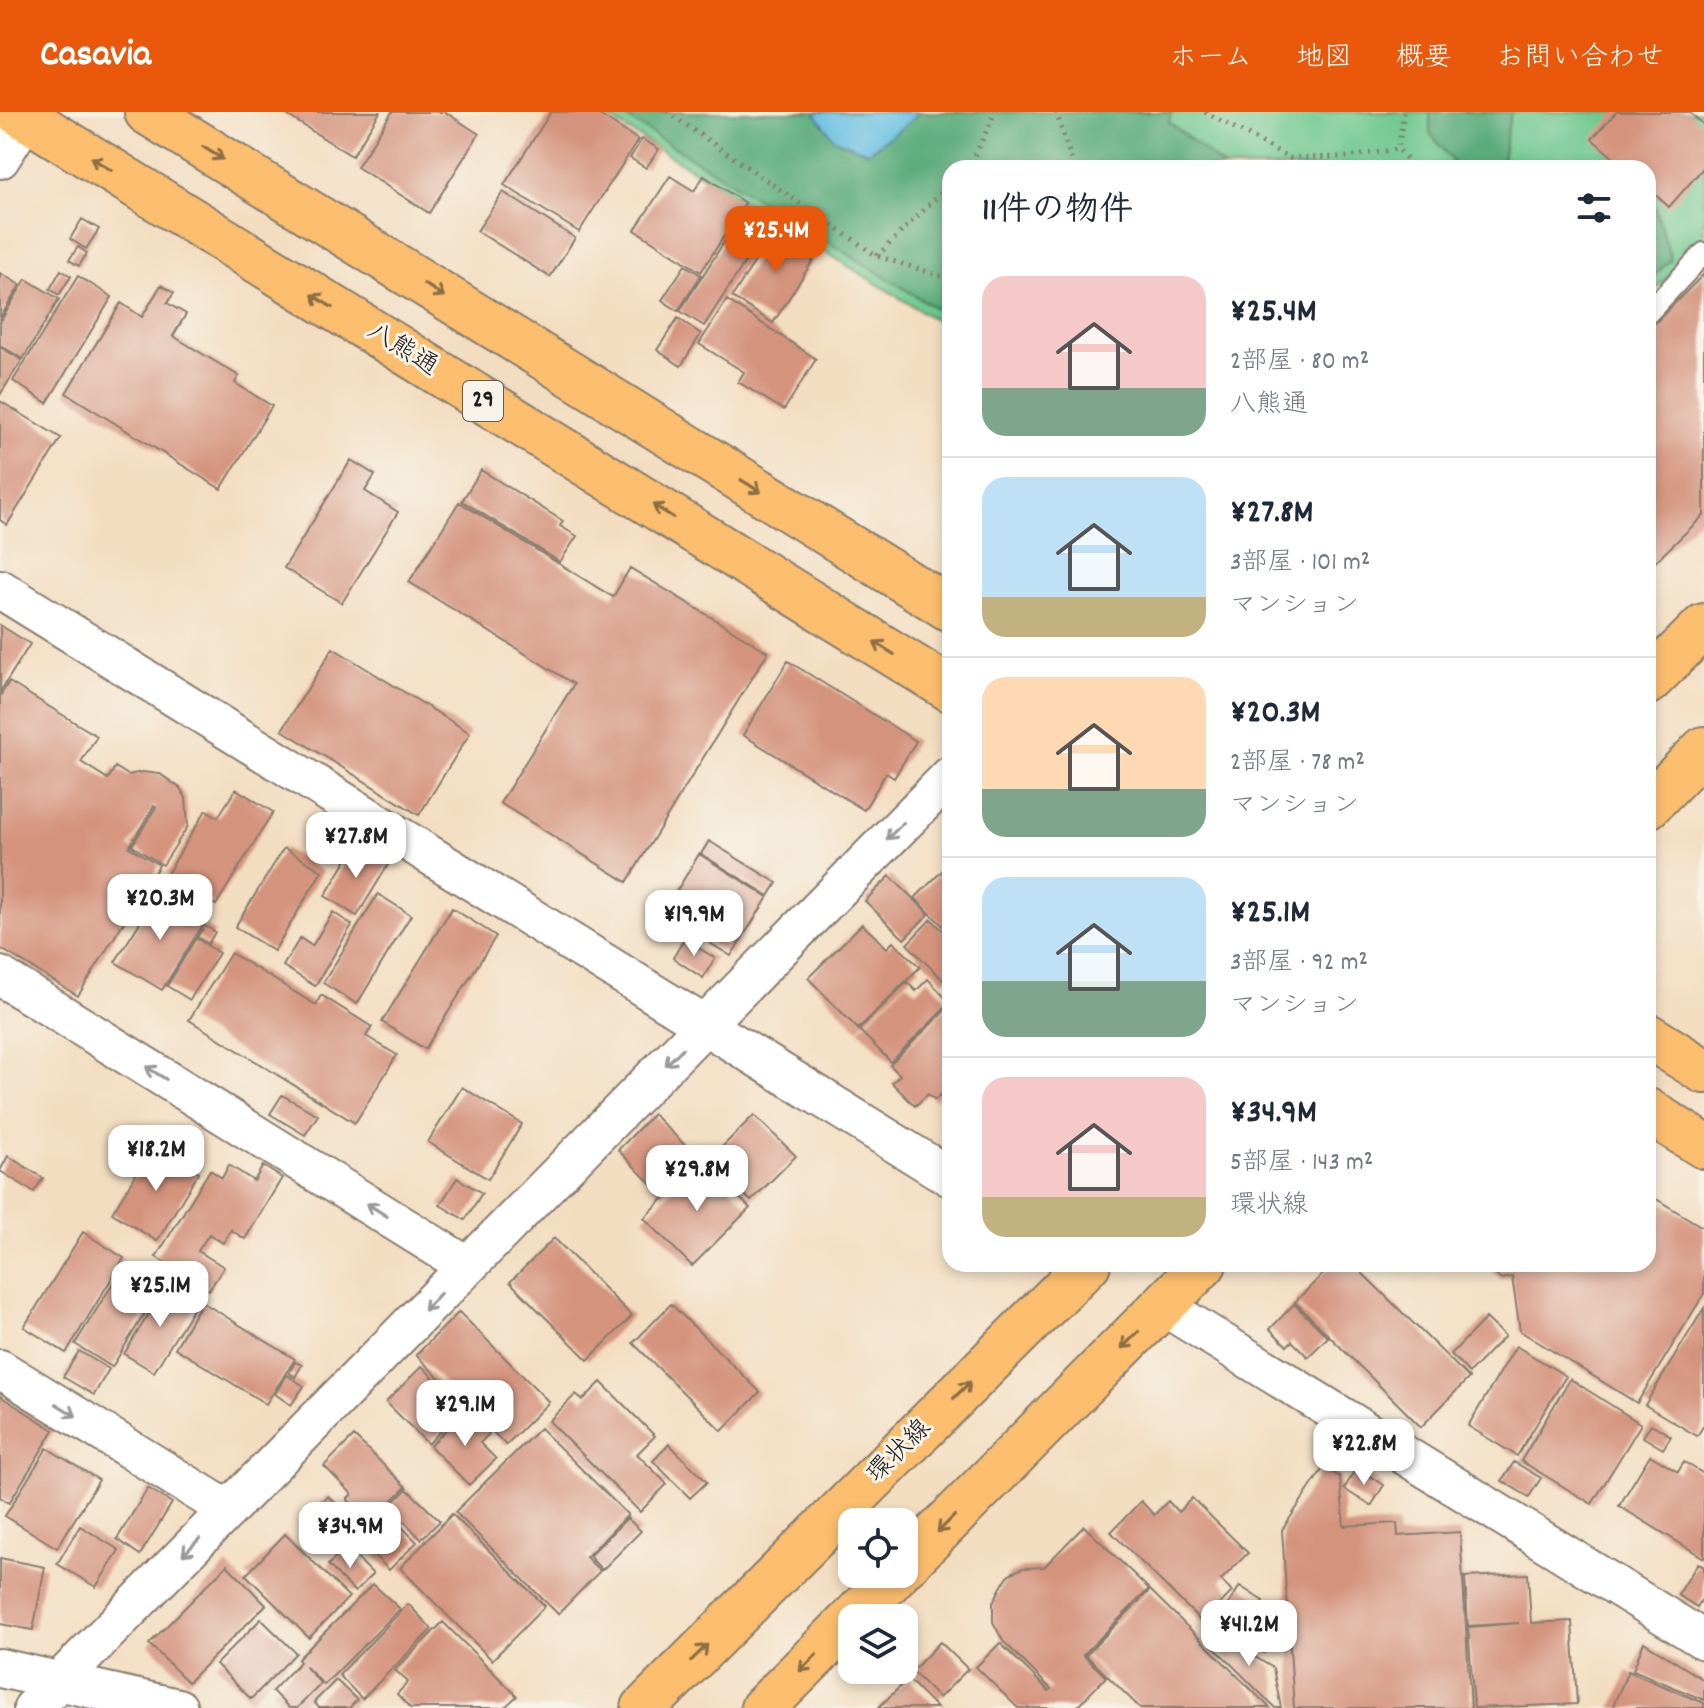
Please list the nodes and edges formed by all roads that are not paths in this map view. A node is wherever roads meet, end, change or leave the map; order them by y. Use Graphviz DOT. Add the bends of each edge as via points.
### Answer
graph roads {
  1 [pos="147,112"];
  2 [pos="21,115"];
  3 [pos="0,159"];
  4 [pos="1704,253"];
  5 [pos="1656,304"];
  6 [pos="0,589"];
  7 [pos="942,604"];
  8 [pos="1704,626"];
  9 [pos="1656,667"];
  10 [pos="942,684"];
  11 [pos="1704,749"];
  12 [pos="942,784"];
  13 [pos="1656,798"];
  14 [pos="0,976"];
  15 [pos="705,1025"];
  16 [pos="1656,1041"];
  17 [pos="1704,1071"];
  18 [pos="1656,1116"];
  19 [pos="1704,1146"];
  20 [pos="942,1172"];
  21 [pos="467,1266"];
  22 [pos="1080,1272"];
  23 [pos="1196,1272"];
  24 [pos="1163,1306"];
  25 [pos="0,1369"];
  26 [pos="228,1510"];
  27 [pos="918,1552"];
  28 [pos="882,1588"];
  29 [pos="866,1604"];
  30 [pos="838,1632"];
  31 [pos="1704,1640"];
  32 [pos="0,1668"];
  33 [pos="59,1681"];
  34 [pos="33,1708"];
  35 [pos="178,1708"];
  36 [pos="644,1708"];
  37 [pos="763,1708"];
  1 -- 7 [label="main road, one-way"];
  2 -- 3 [label="street"];
  10 -- 2 [label="main road, 八熊通 / 29, one-way"];
  4 -- 5 [label="lane"];
  6 -- 15 [label="street"];
  8 -- 9 [label="main road"];
  11 -- 13 [label="main road"];
  12 -- 15 [label="street, one-way"];
  21 -- 14 [label="street, one-way"];
  15 -- 20 [label="street"];
  15 -- 21 [label="street, one-way"];
  16 -- 17 [label="main road"];
  18 -- 19 [label="main road"];
  21 -- 26 [label="street, one-way"];
  36 -- 22 [label="main road, 環状線, one-way"];
  23 -- 24 [label="main road"];
  24 -- 27 [label="main road, one-way"];
  24 -- 31 [label="street"];
  25 -- 26 [label="street, one-way"];
  26 -- 33 [label="street, one-way"];
  28 -- 29 [label="main road"];
  30 -- 37 [label="main road, one-way"];
  32 -- 33 [label="street"];
  33 -- 34 [label="street"];
  33 -- 35 [label="street"];
}
